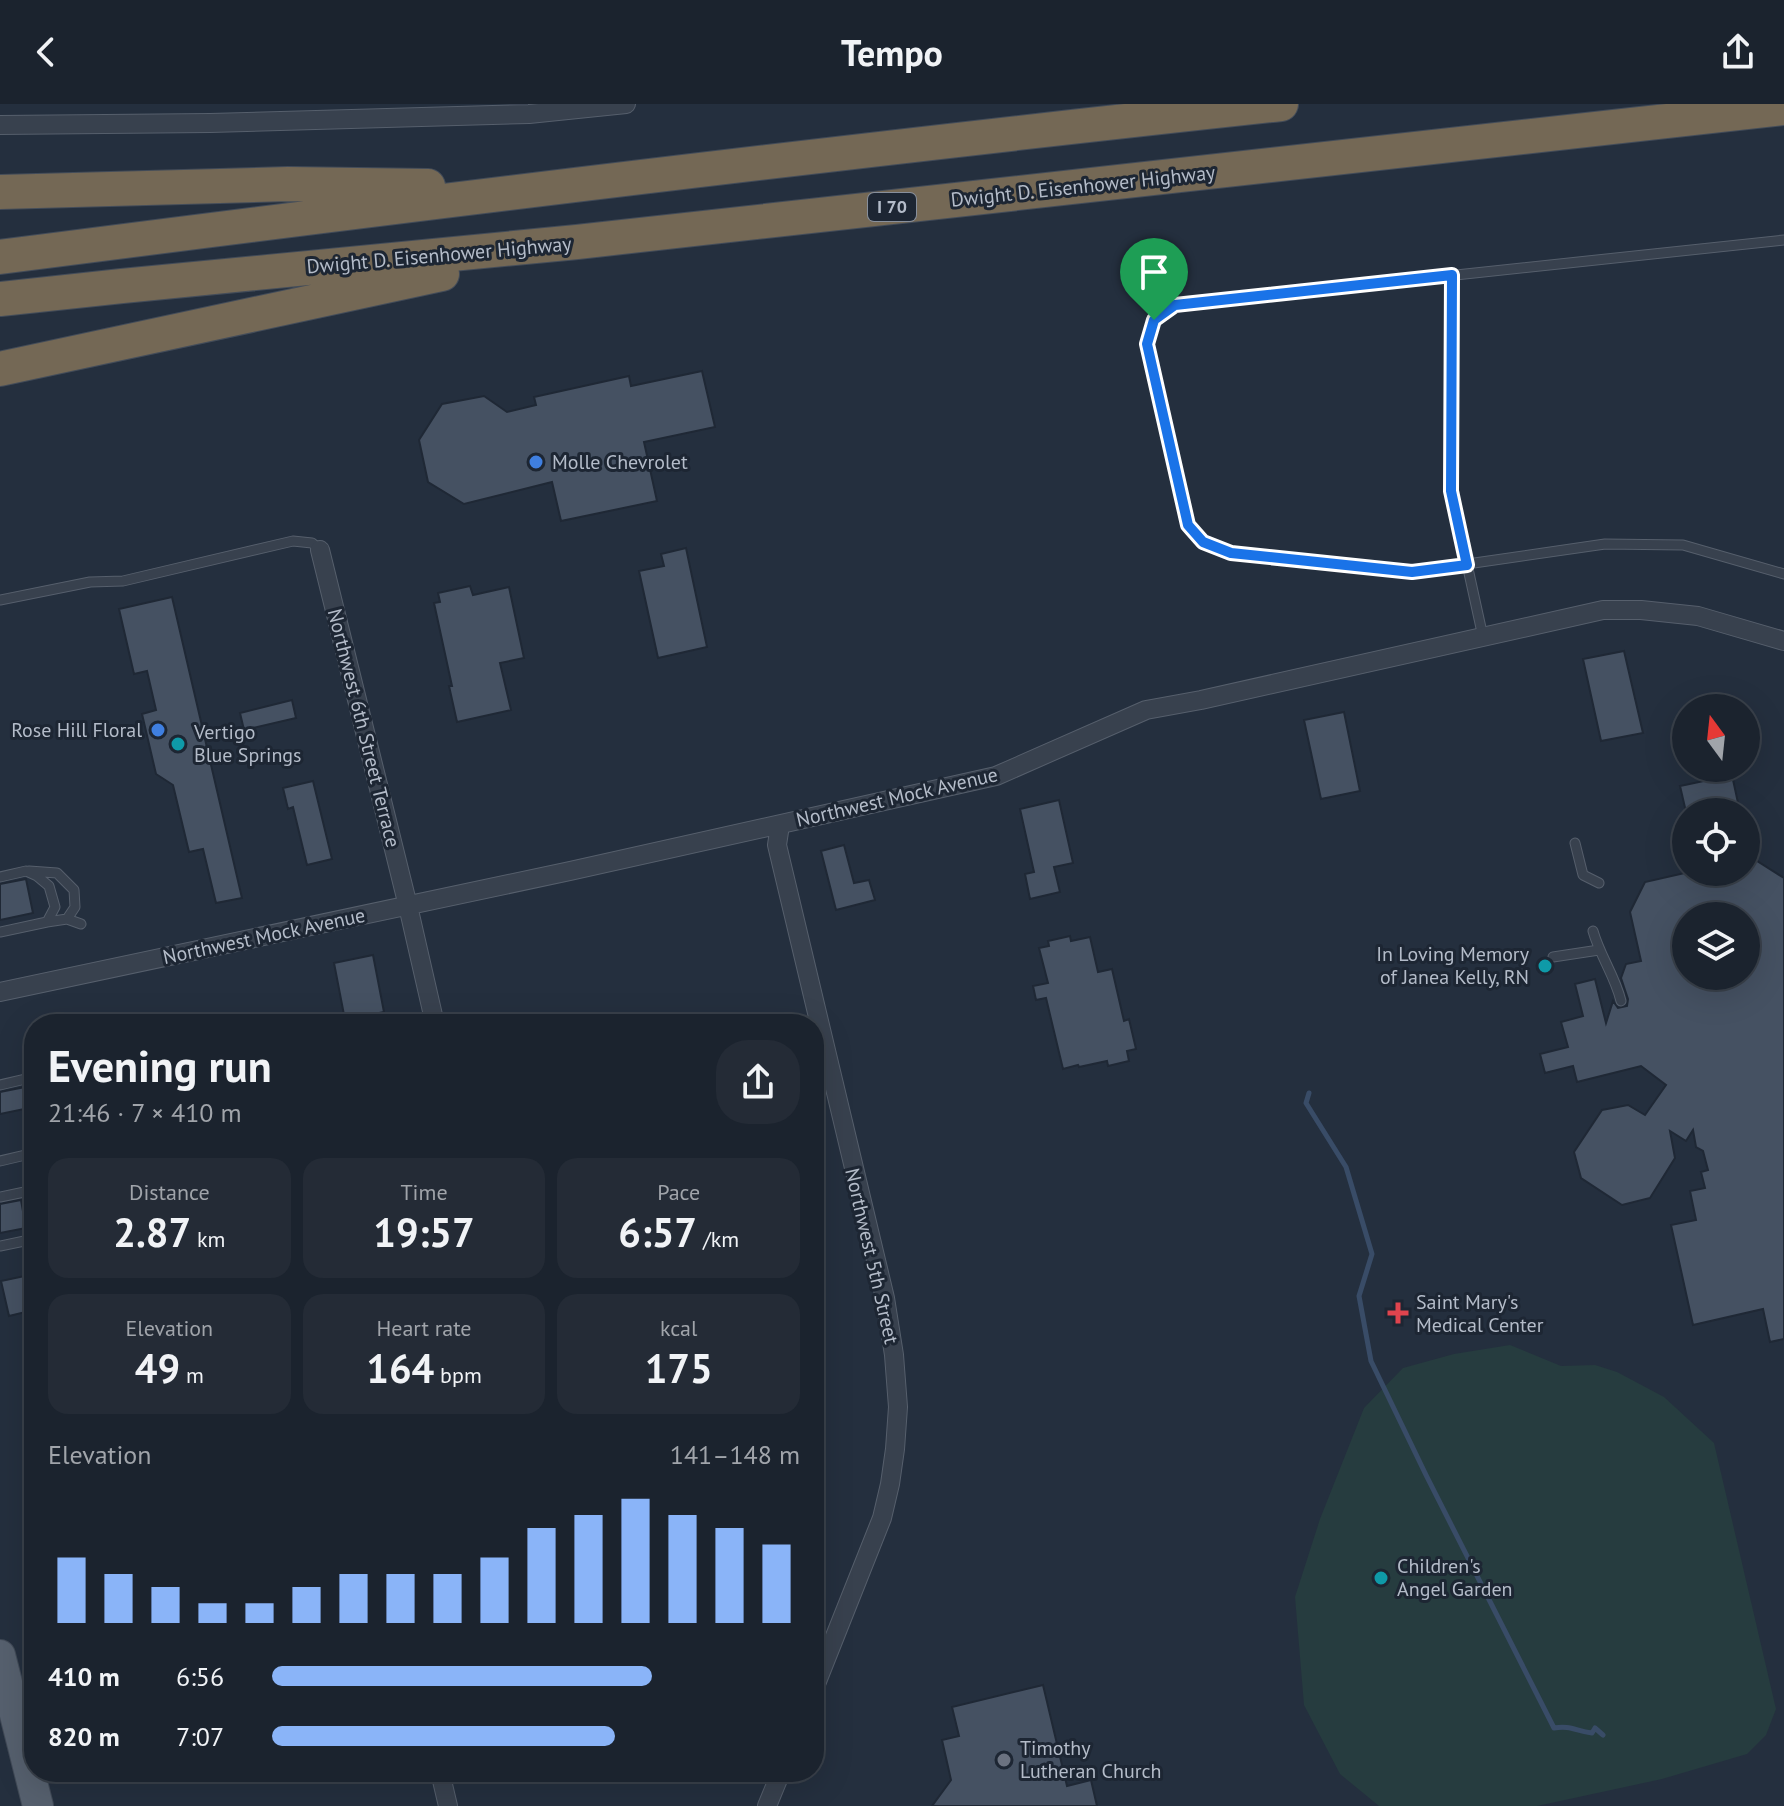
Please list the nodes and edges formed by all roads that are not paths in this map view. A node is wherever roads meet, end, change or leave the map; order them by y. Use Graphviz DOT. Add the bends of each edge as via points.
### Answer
graph roads {
  1 [pos="626,104"];
  2 [pos="1281,104"];
  3 [pos="1784,108"];
  4 [pos="0,125"];
  5 [pos="569,187"];
  6 [pos="0,192"];
  7 [pos="1784,240"];
  8 [pos="577,242"];
  9 [pos="0,257"];
  10 [pos="1452,275"];
  11 [pos="0,299"];
  12 [pos="0,369"];
  13 [pos="320,550"];
  14 [pos="1467,565"];
  15 [pos="1784,574"];
  16 [pos="0,600"];
  17 [pos="1483,637"];
  18 [pos="1784,641"];
  19 [pos="780,825"];
  20 [pos="1575,843"];
  21 [pos="26,871"];
  22 [pos="0,877"];
  23 [pos="1599,883"];
  24 [pos="408,906"];
  25 [pos="67,919"];
  26 [pos="47,922"];
  27 [pos="81,924"];
  28 [pos="1593,931"];
  29 [pos="0,932"];
  30 [pos="1599,950"];
  31 [pos="1553,957"];
  32 [pos="0,992"];
  33 [pos="1621,1001"];
  34 [pos="433,1014"];
  35 [pos="812,1014"];
  36 [pos="824,1067"];
  37 [pos="24,1079"];
  38 [pos="0,1085"];
  39 [pos="24,1155"];
  40 [pos="0,1161"];
  41 [pos="24,1192"];
  42 [pos="0,1197"];
  43 [pos="24,1241"];
  44 [pos="0,1246"];
  45 [pos="0,1655"];
  46 [pos="824,1664"];
  47 [pos="24,1750"];
  48 [pos="32,1782"];
  49 [pos="442,1782"];
  50 [pos="777,1782"];
  51 [pos="38,1806"];
  52 [pos="448,1806"];
  53 [pos="767,1806"];
  1 -- 4 [label="street" via="529,114"];
  2 -- 5 [label="highway"];
  3 -- 8 [label="highway, Dwight D. Eisenhower Highway / I 70"];
  5 -- 6 [label="highway" via="288,184"];
  5 -- 9 [label="highway"];
  7 -- 10 [label="lane"];
  8 -- 11 [label="highway, Dwight D. Eisenhower Highway / I 70"];
  8 -- 12 [label="highway"];
  10 -- 14 [label="lane" via="1451,491"];
  10 -- 14 [label="lane" via="1175,305 1154,320 1147,344 1188,525 1203,542 1231,553 1412,572"];
  13 -- 16 [label="lane" via="312,543 293,541 123,581 90,582"];
  13 -- 24 [label="street, Northwest 6th Street Terrace"];
  14 -- 15 [label="lane" via="1605,544 1683,545"];
  14 -- 17 [label="lane"];
  17 -- 18 [label="street, Northwest Mock Avenue" via="1603,610 1641,610 1698,616"];
  17 -- 19 [label="street, Northwest Mock Avenue" via="1146,710 996,776"];
  19 -- 24 [label="street, Northwest Mock Avenue"];
  19 -- 35 [label="street, Northwest 5th Street" via="777,845"];
  20 -- 23 [label="lane" via="1583,875"];
  21 -- 22 [label="lane"];
  21 -- 25 [label="lane" via="57,873 74,890 75,907"];
  21 -- 26 [label="lane" via="49,886 55,907"];
  24 -- 32 [label="street, Northwest Mock Avenue"];
  24 -- 34 [label="street, Northwest 6th Street Terrace"];
  25 -- 26 [label="lane"];
  25 -- 27 [label="lane"];
  26 -- 29 [label="lane"];
  28 -- 30 [label="lane"];
  30 -- 31 [label="lane"];
  30 -- 33 [label="lane"];
  36 -- 46 [label="street, Northwest 5th Street" via="885,1298 898,1407 882,1518"];
  37 -- 38 [label="lane"];
  39 -- 40 [label="lane"];
  41 -- 42 [label="lane"];
  43 -- 44 [label="lane"];
  45 -- 47 [label="main road"];
  48 -- 51 [label="main road"];
  49 -- 52 [label="street"];
  50 -- 53 [label="street"];
}
